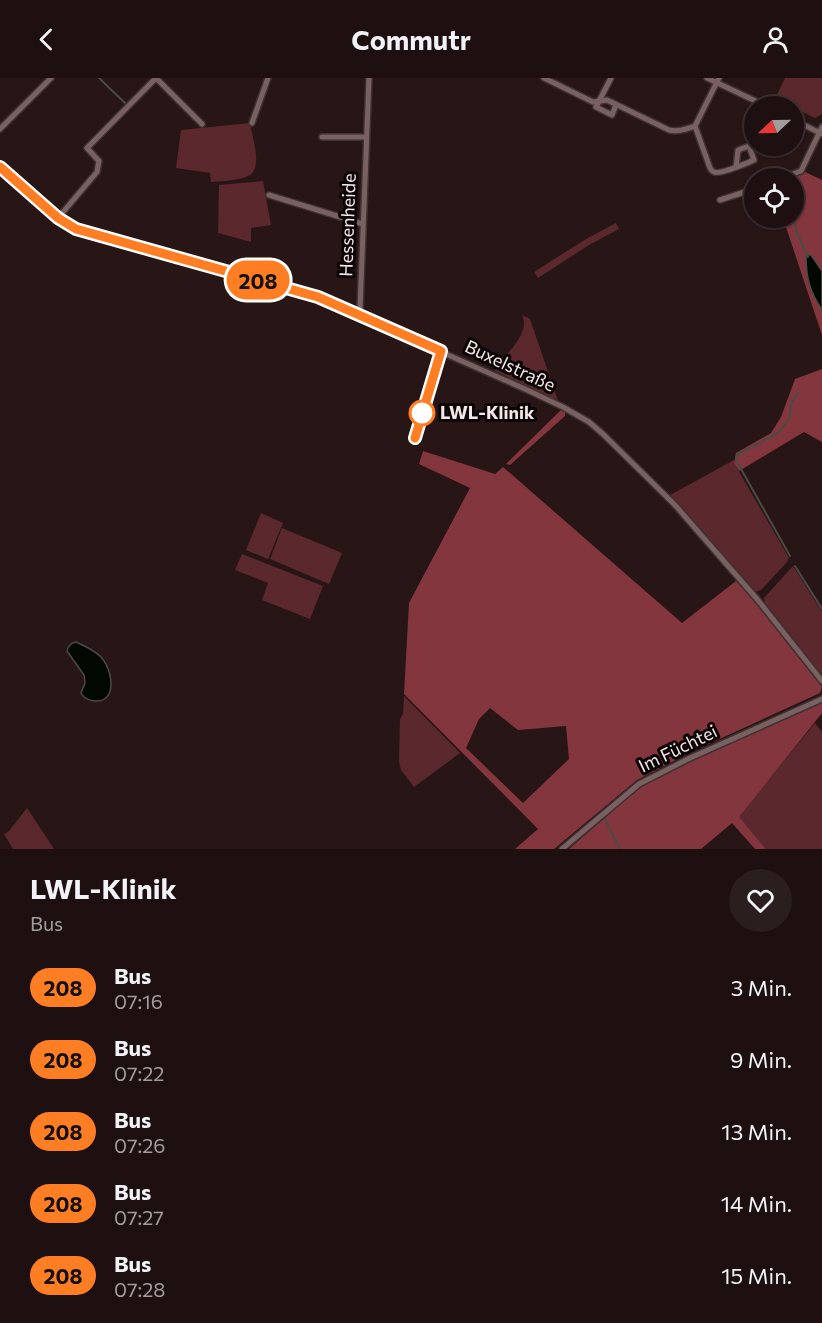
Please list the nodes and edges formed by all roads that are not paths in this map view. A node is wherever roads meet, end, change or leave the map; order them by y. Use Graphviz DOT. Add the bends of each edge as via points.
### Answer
graph roads {
  1 [pos="51,78"];
  2 [pos="156,78"];
  3 [pos="268,78"];
  4 [pos="369,78"];
  5 [pos="544,78"];
  6 [pos="611,78"];
  7 [pos="707,78"];
  8 [pos="718,80"];
  9 [pos="748,96"];
  10 [pos="600,101"];
  11 [pos="616,105"];
  12 [pos="252,123"];
  13 [pos="202,124"];
  14 [pos="804,124"];
  15 [pos="695,126"];
  16 [pos="0,129"];
  17 [pos="821,131"];
  18 [pos="322,137"];
  19 [pos="366,137"];
  20 [pos="0,167"];
  21 [pos="736,167"];
  22 [pos="802,168"];
  23 [pos="744,192"];
  24 [pos="269,195"];
  25 [pos="720,200"];
  26 [pos="58,218"];
  27 [pos="363,224"];
  28 [pos="357,314"];
  29 [pos="822,681"];
  30 [pos="822,699"];
  31 [pos="562,849"];
  1 -- 16 [label="street"];
  2 -- 13 [label="street"];
  2 -- 26 [label="street" via="87,148 99,161 97,172"];
  3 -- 12 [label="street"];
  4 -- 19 [label="street, Hessenheide"];
  5 -- 10 [label="street" via="593,102"];
  6 -- 10 [label="street"];
  7 -- 8 [label="street"];
  8 -- 9 [label="street"];
  8 -- 15 [label="street"];
  10 -- 11 [label="street"];
  10 -- 11 [label="street" via="596,106 612,115"];
  11 -- 15 [label="street" via="669,130"];
  14 -- 17 [label="street"];
  15 -- 21 [label="street" via="710,168 718,173"];
  17 -- 22 [label="street"];
  18 -- 19 [label="street"];
  19 -- 27 [label="street, Hessenheide"];
  20 -- 26 [label="street, Buxelstraße"];
  23 -- 25 [label="street"];
  24 -- 27 [label="street"];
  26 -- 28 [label="street, Buxelstraße" via="76,229 318,297"];
  27 -- 28 [label="street, Hessenheide"];
  28 -- 29 [label="street, Buxelstraße" via="459,358 589,422 675,505 758,599"];
  30 -- 31 [label="street, Im Füchtei" via="639,784"];
}
